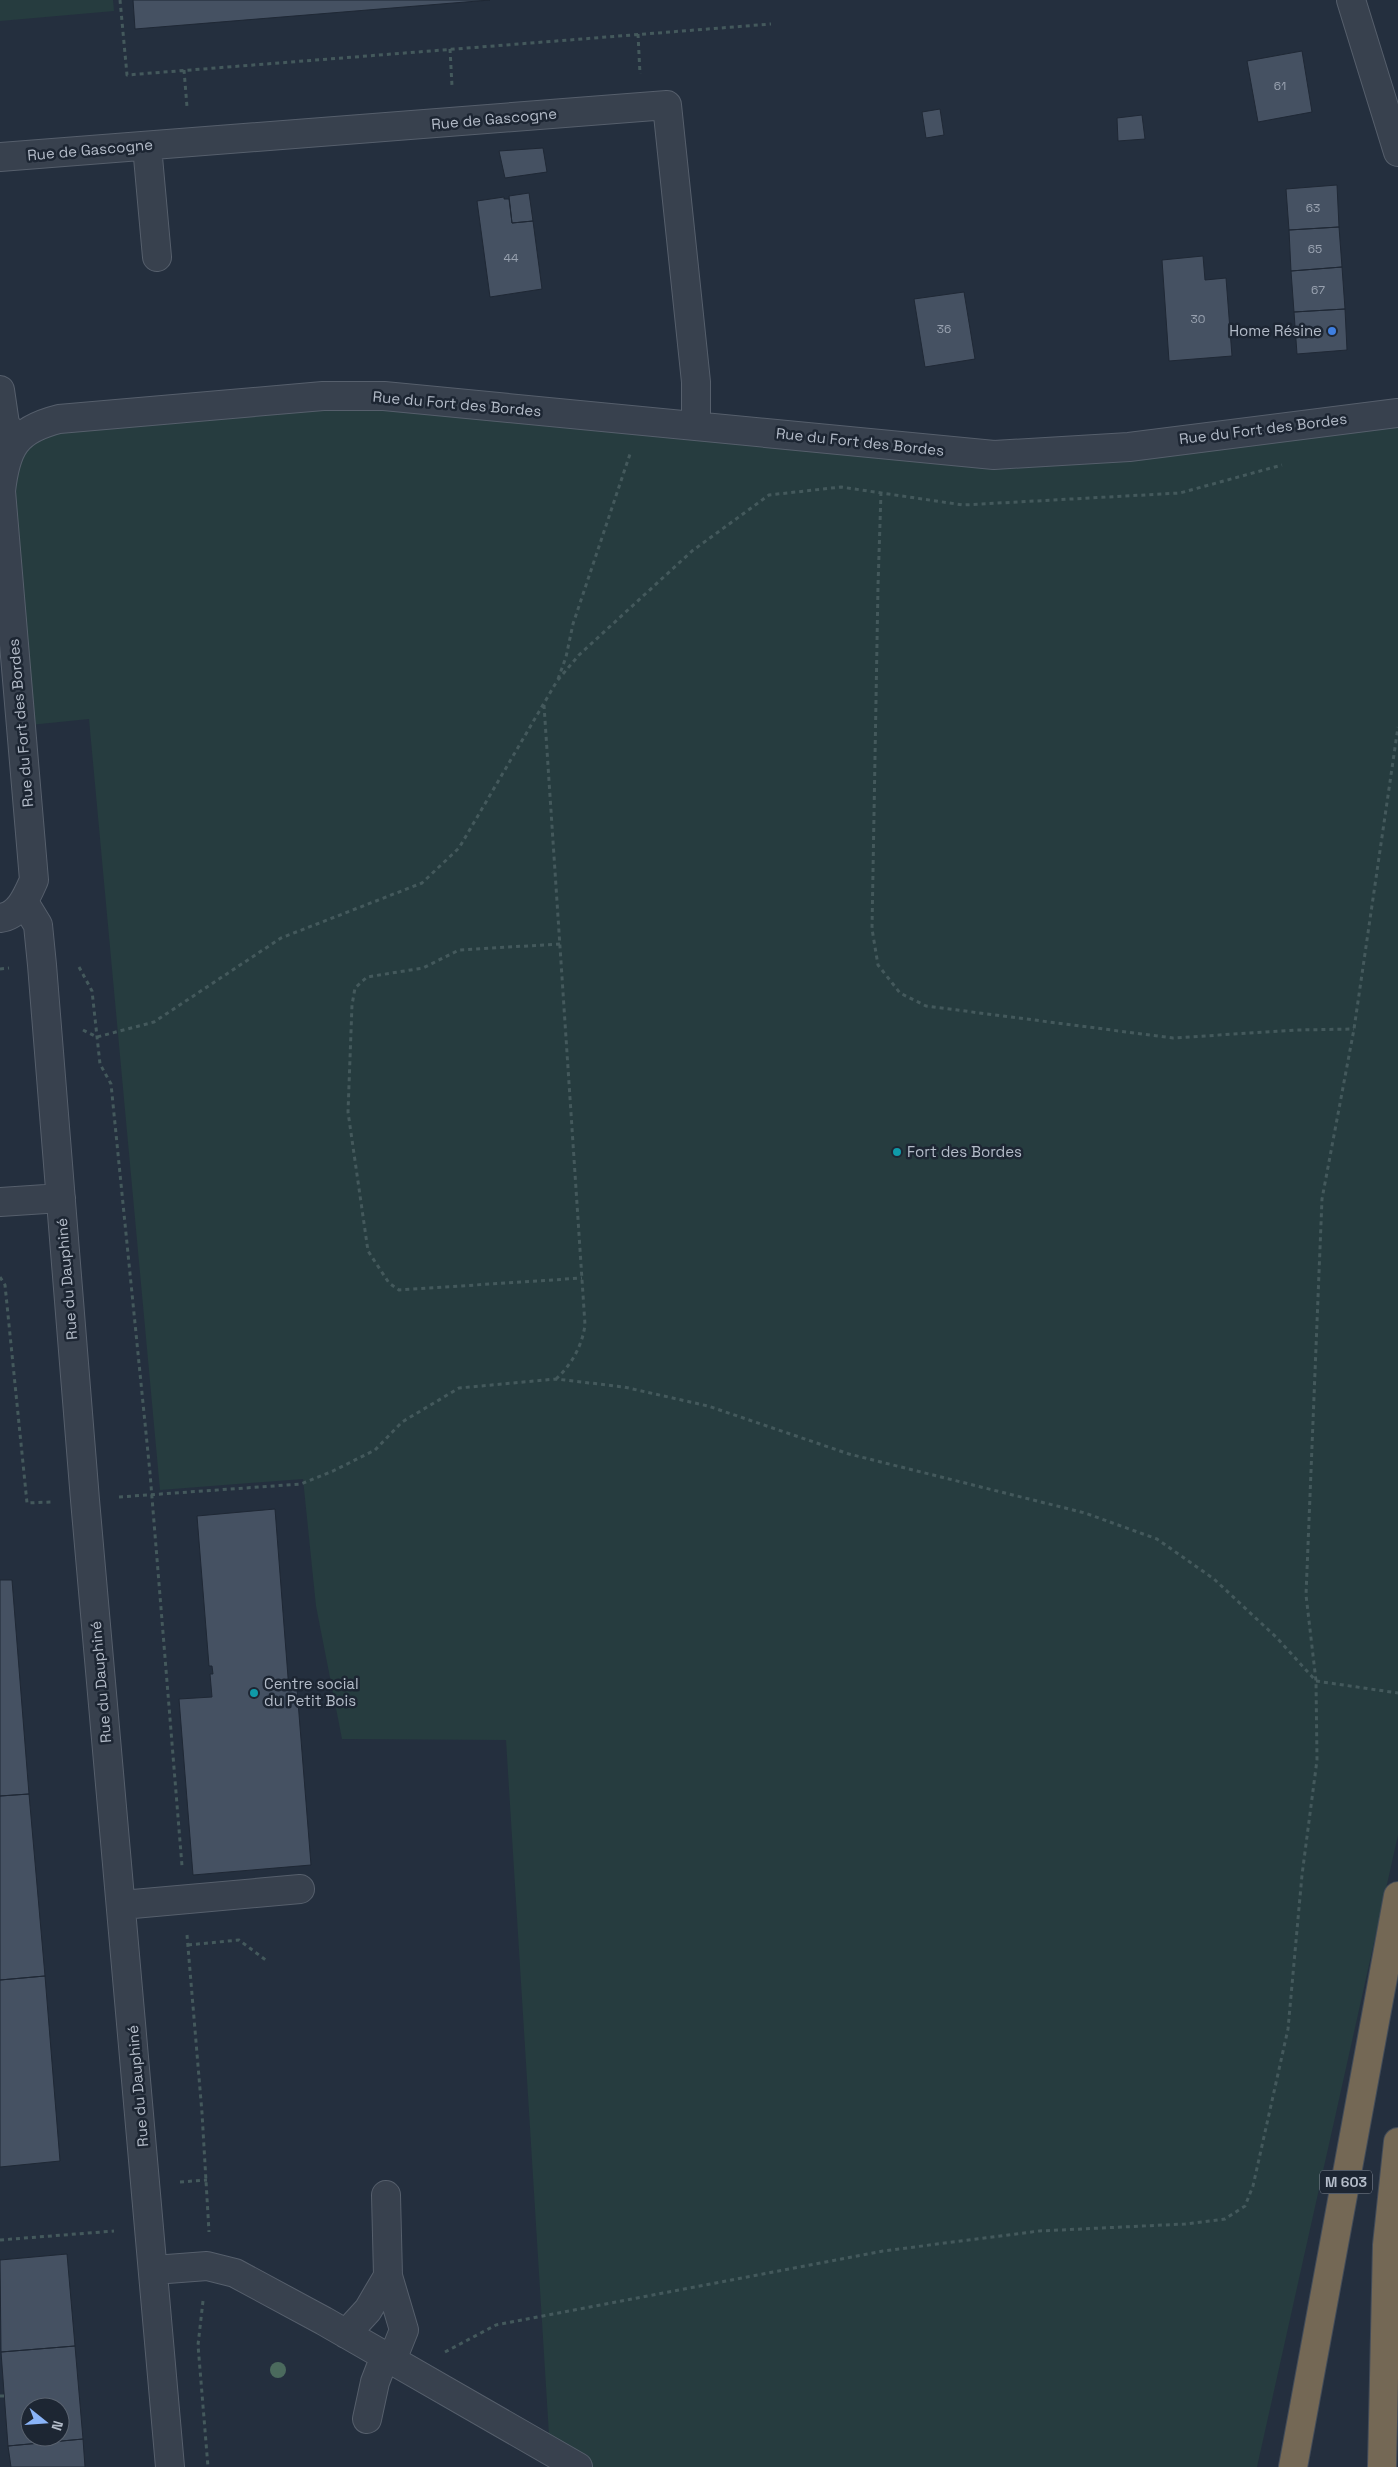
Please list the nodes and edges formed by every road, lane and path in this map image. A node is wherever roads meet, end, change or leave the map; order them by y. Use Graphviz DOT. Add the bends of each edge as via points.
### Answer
graph roads {
  1 [pos="120,0"];
  2 [pos="1351,0"];
  3 [pos="770,24"];
  4 [pos="147,146"];
  5 [pos="1398,152"];
  6 [pos="0,157"];
  7 [pos="157,257"];
  8 [pos="0,390"];
  9 [pos="1398,413"];
  10 [pos="637,419"];
  11 [pos="696,425"];
  12 [pos="17,440"];
  13 [pos="1292,463"];
  14 [pos="882,492"];
  15 [pos="557,682"];
  16 [pos="544,705"];
  17 [pos="1398,727"];
  18 [pos="24,902"];
  19 [pos="0,918"];
  20 [pos="560,944"];
  21 [pos="42,965"];
  22 [pos="0,969"];
  23 [pos="48,1027"];
  24 [pos="1354,1029"];
  25 [pos="97,1036"];
  26 [pos="61,1198"];
  27 [pos="0,1202"];
  28 [pos="0,1277"];
  29 [pos="582,1278"];
  30 [pos="556,1379"];
  31 [pos="151,1494"];
  32 [pos="85,1500"];
  33 [pos="1316,1681"];
  34 [pos="1398,1693"];
  35 [pos="300,1890"];
  36 [pos="1398,1896"];
  37 [pos="185,1900"];
  38 [pos="122,1905"];
  39 [pos="188,1945"];
  40 [pos="267,1960"];
  41 [pos="1398,2142"];
  42 [pos="206,2180"];
  43 [pos="147,2184"];
  44 [pos="386,2196"];
  45 [pos="117,2230"];
  46 [pos="0,2240"];
  47 [pos="207,2266"];
  48 [pos="154,2270"];
  49 [pos="388,2276"];
  50 [pos="346,2334"];
  51 [pos="395,2362"];
  52 [pos="367,2419"];
  53 [pos="170,2467"];
  54 [pos="208,2467"];
  55 [pos="578,2467"];
  56 [pos="1293,2467"];
  57 [pos="1382,2467"];
  1 -- 3 [label="path" via="127,75"];
  2 -- 5 [label="street"];
  4 -- 6 [label="street, Rue de Gascogne"];
  4 -- 7 [label="street"];
  4 -- 11 [label="street, Rue de Gascogne" via="666,105 696,382"];
  8 -- 12 [label="street" via="5,424"];
  9 -- 11 [label="street, Rue du Fort des Bordes" via="1129,447 994,455"];
  10 -- 11 [label="street, Rue du Fort des Bordes"];
  10 -- 12 [label="street, Rue du Fort des Bordes" via="384,396 323,396 59,419 38,424"];
  10 -- 15 [label="path" via="630,453"];
  12 -- 18 [label="street, Rue du Fort des Bordes" via="4,462 1,491 34,880"];
  13 -- 14 [label="path" via="1180,493 962,504"];
  14 -- 15 [label="path" via="841,487 769,495 692,551 579,655"];
  14 -- 24 [label="path" via="872,929 878,965 900,993 926,1006 1173,1038"];
  15 -- 16 [label="path"];
  16 -- 20 [label="path"];
  16 -- 25 [label="path" via="459,848 422,883 281,938 154,1022"];
  17 -- 24 [label="path"];
  18 -- 19 [label="street, Rue du Fort des Bordes" via="8,917"];
  18 -- 21 [label="street, Rue du Dauphiné" via="38,925"];
  20 -- 29 [label="path"];
  20 -- 29 [label="path" via="459,950 423,968 367,977 355,988 352,1005 348,1112 368,1251 389,1283 399,1290"];
  21 -- 22 [label="path"];
  21 -- 23 [label="street, Rue du Dauphiné"];
  21 -- 25 [label="path" via="75,961 92,990"];
  23 -- 25 [label="path" via="71,1024"];
  23 -- 26 [label="street, Rue du Dauphiné"];
  24 -- 33 [label="path" via="1322,1199 1306,1595"];
  25 -- 31 [label="path" via="100,1064 111,1084"];
  26 -- 27 [label="street"];
  26 -- 32 [label="street, Rue du Dauphiné"];
  28 -- 32 [label="path" via="5,1286 27,1503"];
  29 -- 30 [label="path" via="585,1325 582,1342"];
  30 -- 31 [label="path" via="459,1388 402,1422 375,1450 301,1484"];
  30 -- 33 [label="path" via="624,1387 708,1406 849,1454 1085,1513 1157,1539 1214,1579 1277,1638"];
  31 -- 32 [label="path"];
  31 -- 37 [label="path"];
  32 -- 38 [label="street, Rue du Dauphiné"];
  33 -- 34 [label="path"];
  33 -- 51 [label="path" via="1317,1760 1302,1875 1288,2030 1245,2206 1225,2219 1185,2224 1039,2231 883,2251 496,2325"];
  35 -- 37 [label="street"];
  36 -- 56 [label="highway, M 603"];
  37 -- 38 [label="street"];
  37 -- 39 [label="path"];
  38 -- 43 [label="street, Rue du Dauphiné"];
  39 -- 40 [label="path" via="239,1940"];
  39 -- 42 [label="path"];
  41 -- 57 [label="highway" via="1387,2246"];
  42 -- 43 [label="path"];
  42 -- 47 [label="path" via="210,2239"];
  43 -- 48 [label="street, Rue du Dauphiné"];
  44 -- 49 [label="street"];
  45 -- 46 [label="path"];
  47 -- 48 [label="street"];
  47 -- 50 [label="street" via="236,2273"];
  47 -- 54 [label="path" via="198,2345"];
  48 -- 53 [label="street, Rue du Dauphiné"];
  49 -- 50 [label="street" via="368,2310"];
  49 -- 51 [label="street" via="404,2330"];
  50 -- 51 [label="street"];
  51 -- 52 [label="street" via="375,2382"];
  51 -- 55 [label="street"];
}
